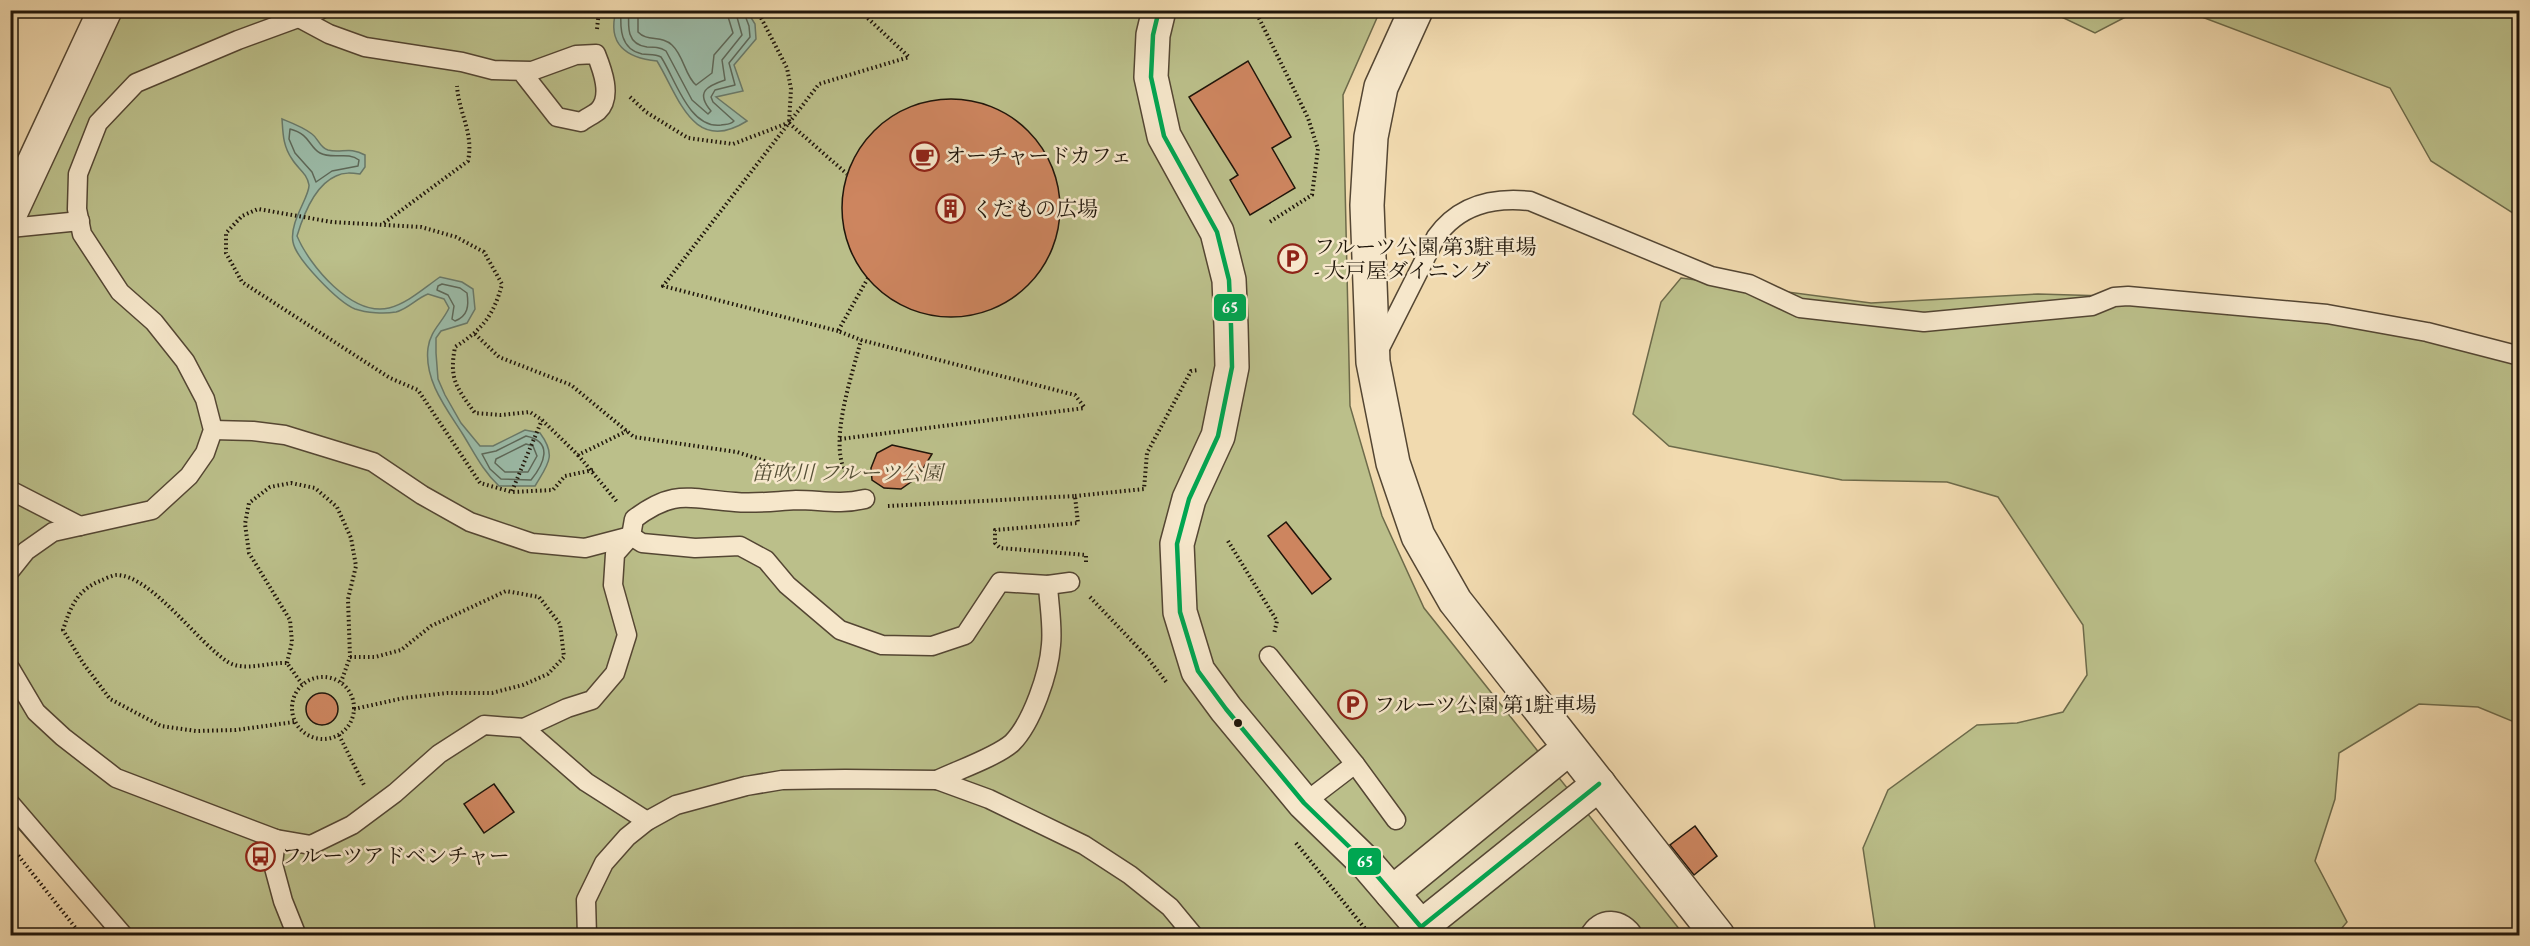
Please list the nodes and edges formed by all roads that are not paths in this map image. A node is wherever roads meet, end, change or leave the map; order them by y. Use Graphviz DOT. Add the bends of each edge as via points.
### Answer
graph roads {
  1 [pos="105,10"];
  2 [pos="320,10"];
  3 [pos="1159,10"];
  4 [pos="1416,10"];
  5 [pos="301,19"];
  6 [pos="521,71"];
  7 [pos="10,214"];
  8 [pos="80,221"];
  9 [pos="10,228"];
  10 [pos="2520,356"];
  11 [pos="1372,362"];
  12 [pos="213,430"];
  13 [pos="10,490"];
  14 [pos="865,499"];
  15 [pos="80,526"];
  16 [pos="631,537"];
  17 [pos="10,571"];
  18 [pos="1070,582"];
  19 [pos="1048,585"];
  20 [pos="1269,656"];
  21 [pos="10,668"];
  22 [pos="524,728"];
  23 [pos="1569,748"];
  24 [pos="1355,765"];
  25 [pos="938,780"];
  26 [pos="1599,784"];
  27 [pos="10,803"];
  28 [pos="1304,803"];
  29 [pos="1396,820"];
  30 [pos="647,821"];
  31 [pos="276,839"];
  32 [pos="1392,893"];
  33 [pos="124,936"];
  34 [pos="297,936"];
  35 [pos="587,936"];
  36 [pos="1194,936"];
  37 [pos="1589,936"];
  38 [pos="1634,936"];
  39 [pos="1718,936"];
  1 -- 7 [label="street"];
  2 -- 5 [label="lane"];
  3 -- 28 [label="street" via="1151,77 1164,136 1217,232 1229,280 1231,326 1232,367 1218,436 1189,499 1177,544 1180,612 1198,671"];
  4 -- 11 [label="street" via="1381,87 1371,137 1367,205"];
  5 -- 6 [label="lane" via="328,34 366,47 493,70"];
  5 -- 8 [label="lane" via="238,40 136,83 98,123 87,150 78,174"];
  6 -- 6 [label="lane" via="532,71 576,55 596,54 605,94 600,110 581,122 557,117"];
  8 -- 9 [label="lane"];
  8 -- 12 [label="lane" via="82,234 120,292 154,322 185,361 206,399"];
  10 -- 11 [label="lane" via="2427,332 2327,314 2138,296 2114,297 2092,306 1924,322 1800,308 1749,284 1711,276 1530,201 1509,199 1482,202 1444,225"];
  11 -- 23 [label="street" via="1393,463 1418,536 1455,601"];
  12 -- 15 [label="lane" via="205,453 189,476 152,510"];
  12 -- 16 [label="lane" via="285,435 373,462 470,522 532,543 585,548"];
  13 -- 15 [label="lane"];
  14 -- 16 [label="lane" via="844,504 798,500 736,503 685,496 654,504 634,519"];
  15 -- 17 [label="lane" via="53,532 26,550"];
  16 -- 19 [label="lane" via="642,543 695,548 740,546 766,560 787,585 840,630 882,645 932,646 965,635 1000,582"];
  16 -- 22 [label="lane" via="615,554 613,585 627,635 615,673 592,700"];
  18 -- 19 [label="lane"];
  19 -- 25 [label="lane" via="1051,646 1030,716 1012,743"];
  20 -- 24 [label="lane"];
  21 -- 31 [label="lane" via="36,712 116,778"];
  22 -- 30 [label="lane" via="586,782"];
  22 -- 31 [label="lane" via="484,725 439,754 352,825 311,845"];
  23 -- 26 [label="street"];
  23 -- 32 [label="street"];
  24 -- 28 [label="lane"];
  24 -- 29 [label="lane"];
  25 -- 30 [label="lane" via="782,780 676,805"];
  25 -- 36 [label="lane" via="989,799 1084,845 1170,907"];
  26 -- 32 [label="street" via="1421,927"];
  26 -- 39 [label="street"];
  27 -- 33 [label="lane"];
  28 -- 32 [label="street"];
  30 -- 35 [label="lane" via="604,863 586,900"];
  31 -- 34 [label="lane" via="273,864"];
  37 -- 38 [label="lane" via="1596,926 1610,920 1624,924"];
}
